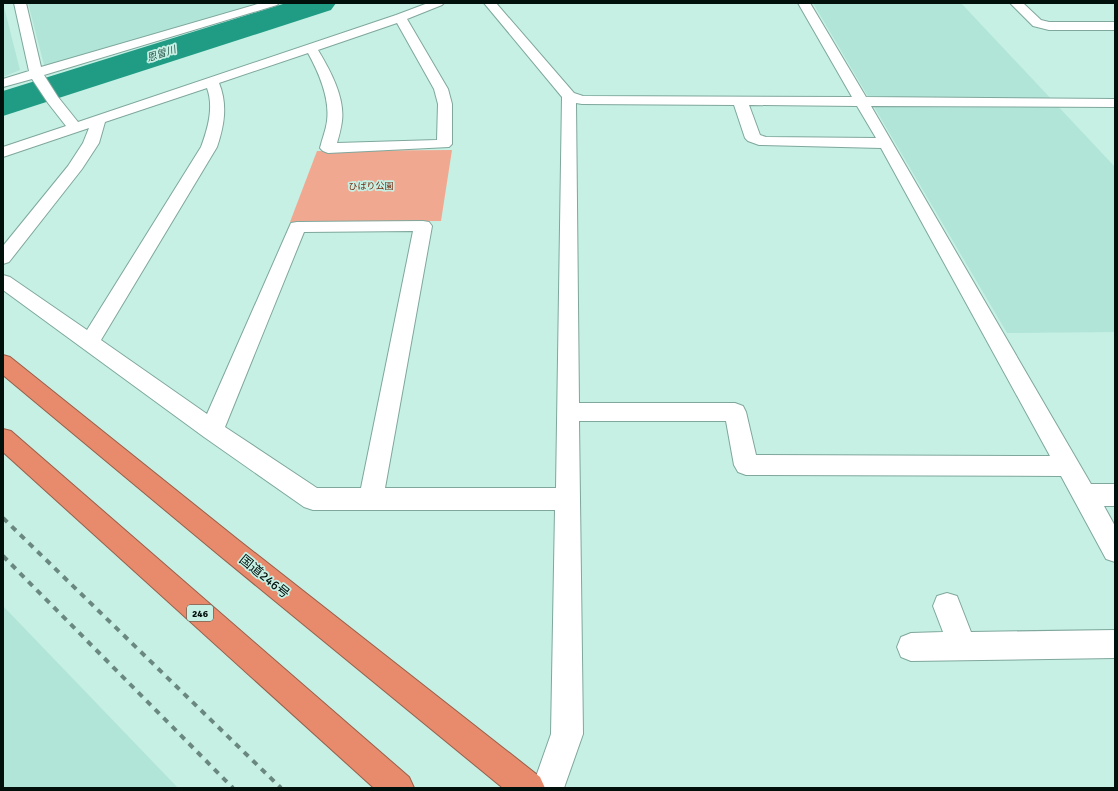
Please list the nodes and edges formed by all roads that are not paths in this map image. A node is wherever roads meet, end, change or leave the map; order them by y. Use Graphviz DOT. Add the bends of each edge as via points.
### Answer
graph roads {
  1 [pos="20,3"];
  2 [pos="273,3"];
  3 [pos="438,3"];
  4 [pos="490,3"];
  5 [pos="804,3"];
  6 [pos="1016,3"];
  7 [pos="400,18"];
  8 [pos="1115,26"];
  9 [pos="311,48"];
  10 [pos="36,74"];
  11 [pos="212,82"];
  12 [pos="3,84"];
  13 [pos="569,96"];
  14 [pos="740,101"];
  15 [pos="861,102"];
  16 [pos="1115,103"];
  17 [pos="99,119"];
  18 [pos="75,127"];
  19 [pos="886,143"];
  20 [pos="3,152"];
  21 [pos="3,258"];
  22 [pos="3,281"];
  23 [pos="90,342"];
  24 [pos="3,363"];
  25 [pos="569,412"];
  26 [pos="212,430"];
  27 [pos="3,438"];
  28 [pos="1068,466"];
  29 [pos="1085,495"];
  30 [pos="1115,495"];
  31 [pos="371,499"];
  32 [pos="568,499"];
  33 [pos="1115,550"];
  34 [pos="947,606"];
  35 [pos="1115,644"];
  36 [pos="911,647"];
  37 [pos="963,647"];
  38 [pos="398,788"];
  39 [pos="529,788"];
  40 [pos="548,788"];
  1 -- 10 [label="street"];
  2 -- 10 [label="street"];
  3 -- 7 [label="street"];
  4 -- 13 [label="street"];
  5 -- 15 [label="street"];
  6 -- 8 [label="street" via="1037,23 1049,26"];
  7 -- 9 [label="street"];
  7 -- 9 [label="street" via="441,89 445,104 444,144 328,148 335,119 333,99 319,61"];
  9 -- 11 [label="street"];
  10 -- 12 [label="street"];
  10 -- 18 [label="street"];
  11 -- 17 [label="street"];
  11 -- 23 [label="street" via="217,93 216,129 209,147"];
  13 -- 14 [label="street" via="582,100"];
  13 -- 25 [label="street"];
  14 -- 15 [label="street"];
  14 -- 19 [label="street" via="753,138 764,142"];
  15 -- 16 [label="street"];
  15 -- 19 [label="street"];
  17 -- 18 [label="street"];
  17 -- 21 [label="street" via="91,143 74,168"];
  18 -- 20 [label="street"];
  19 -- 28 [label="street"];
  22 -- 23 [label="street"];
  23 -- 26 [label="street"];
  24 -- 39 [label="highway, 国道246号"];
  25 -- 28 [label="street" via="735,412 746,465"];
  25 -- 32 [label="street"];
  26 -- 31 [label="street" via="313,499"];
  26 -- 31 [label="street" via="297,227 423,226"];
  27 -- 38 [label="highway, 246"];
  28 -- 29 [label="street"];
  29 -- 30 [label="street"];
  29 -- 33 [label="street"];
  31 -- 32 [label="street"];
  32 -- 40 [label="street" via="567,734"];
  34 -- 37 [label="street"];
  35 -- 37 [label="street"];
  36 -- 37 [label="street"];
}
